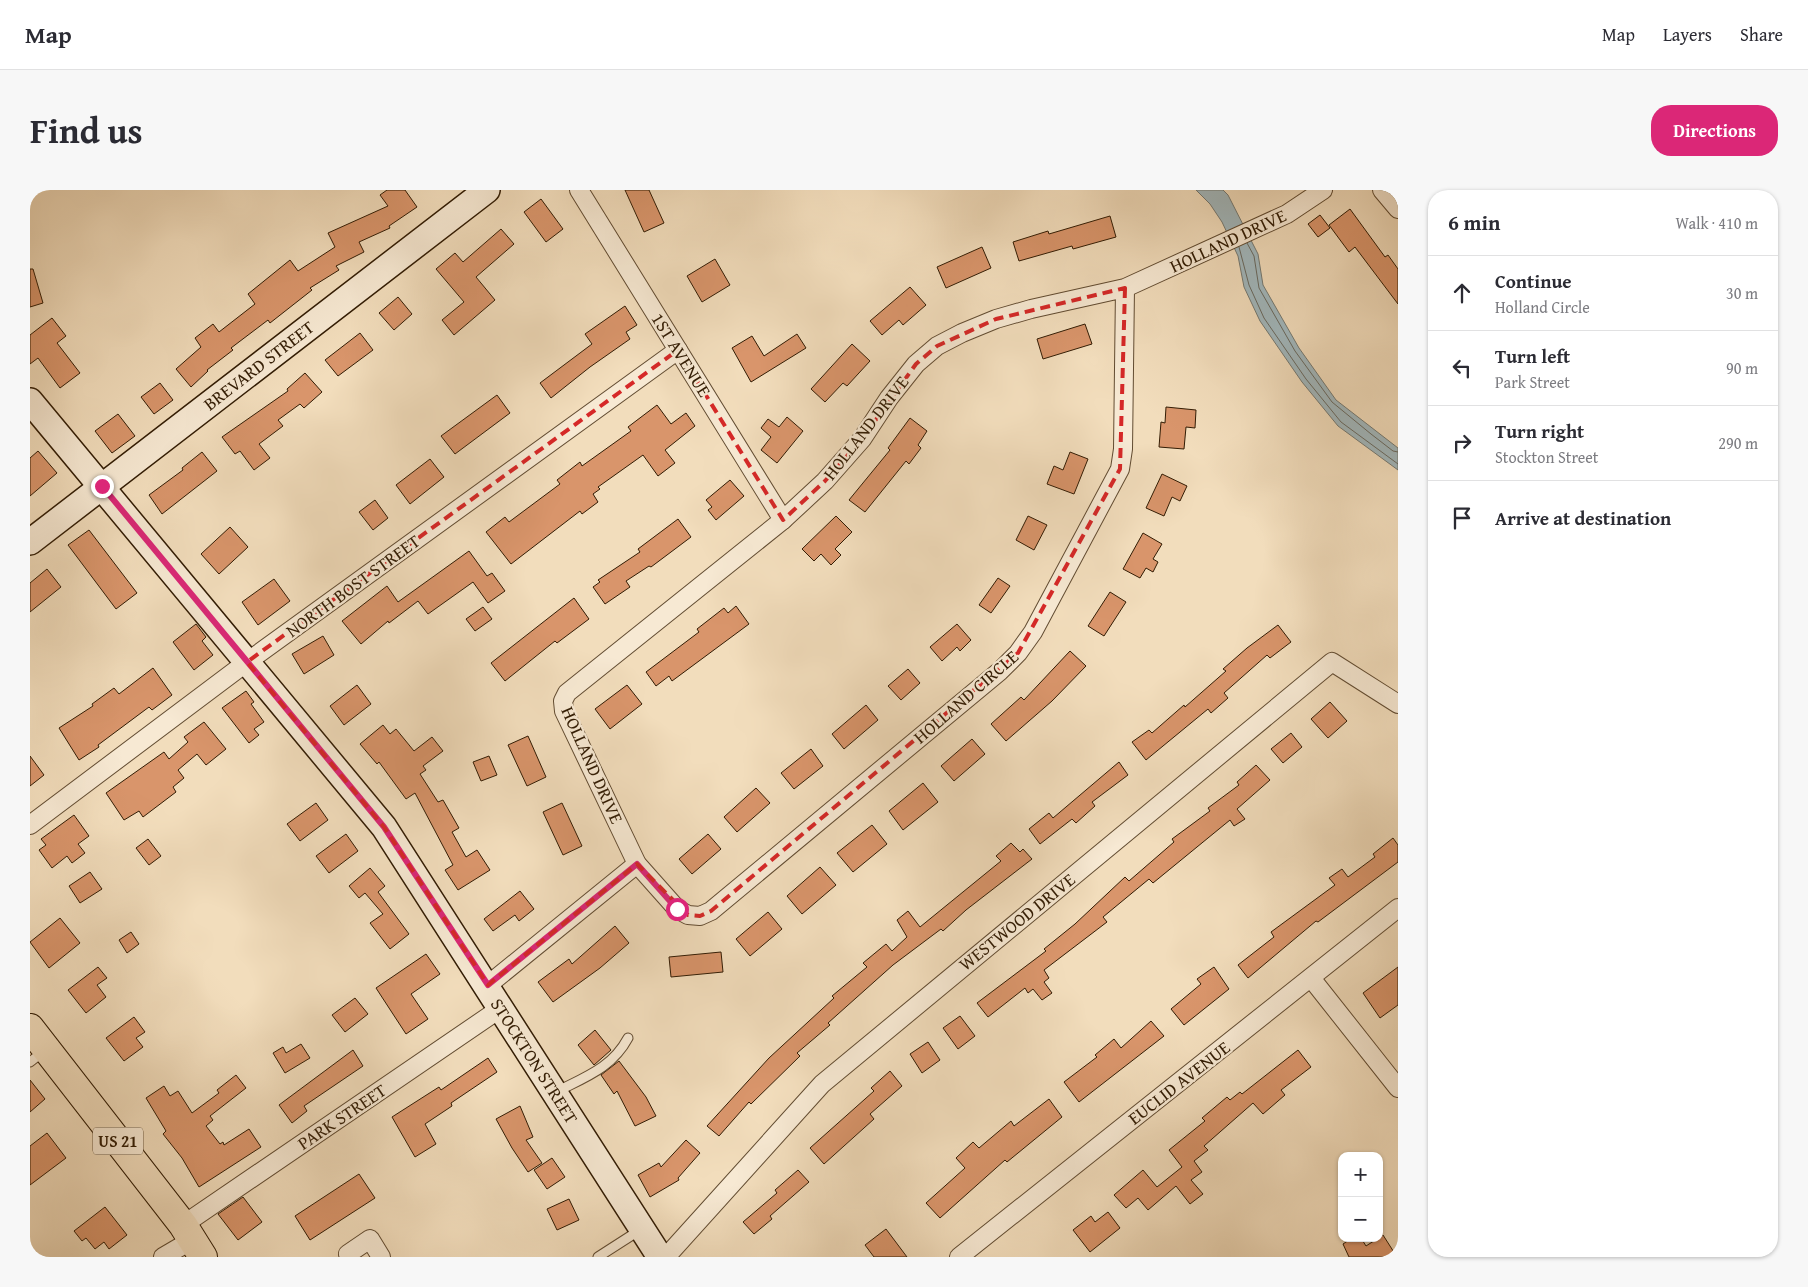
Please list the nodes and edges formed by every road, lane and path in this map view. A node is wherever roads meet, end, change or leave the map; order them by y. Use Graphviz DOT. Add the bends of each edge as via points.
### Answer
graph roads {
  1 [pos="487,190"];
  2 [pos="579,190"];
  3 [pos="1324,190"];
  4 [pos="1382,190"];
  5 [pos="1398,209"];
  6 [pos="1126,288"];
  7 [pos="678,350"];
  8 [pos="30,401"];
  9 [pos="102,486"];
  10 [pos="783,520"];
  11 [pos="30,542"];
  12 [pos="248,662"];
  13 [pos="1398,704"];
  14 [pos="30,825"];
  15 [pos="637,864"];
  16 [pos="1398,908"];
  17 [pos="1311,978"];
  18 [pos="488,985"];
  19 [pos="501,1008"];
  20 [pos="628,1038"];
  21 [pos="34,1040"];
  22 [pos="1398,1088"];
  23 [pos="556,1092"];
  24 [pos="642,1228"];
  25 [pos="193,1241"];
  26 [pos="163,1257"];
  27 [pos="349,1257"];
  28 [pos="381,1257"];
  29 [pos="598,1257"];
  30 [pos="660,1257"];
  31 [pos="666,1257"];
  32 [pos="959,1257"];
  1 -- 9 [label="street, BREVARD STREET"];
  2 -- 7 [label="street, 1ST AVENUE"];
  3 -- 6 [label="street, HOLLAND DRIVE" via="1287,214"];
  4 -- 5 [label="street"];
  6 -- 10 [label="street, HOLLAND DRIVE" via="996,319 937,346 916,364 862,439 825,482"];
  6 -- 15 [label="street, HOLLAND CIRCLE" via="1120,469 1042,615 1018,653 1000,672 711,911 700,916 688,915 677,909"];
  7 -- 10 [label="street, 1ST AVENUE"];
  7 -- 12 [label="street, NORTH BOST STREET"];
  8 -- 9 [label="street, STOCKTON STREET"];
  9 -- 11 [label="street, BREVARD STREET"];
  9 -- 12 [label="street, STOCKTON STREET"];
  10 -- 15 [label="street, HOLLAND DRIVE" via="562,701"];
  12 -- 14 [label="street, NORTH BOST STREET"];
  12 -- 18 [label="street, STOCKTON STREET" via="384,827"];
  13 -- 31 [label="street, WESTWOOD DRIVE" via="1332,662 822,1084"];
  15 -- 18 [label="street"];
  16 -- 17 [label="street, EUCLID AVENUE"];
  17 -- 22 [label="street"];
  17 -- 32 [label="street, EUCLID AVENUE"];
  18 -- 19 [label="street, STOCKTON STREET"];
  19 -- 23 [label="street, STOCKTON STREET"];
  19 -- 25 [label="street, PARK STREET"];
  20 -- 23 [label="lane" via="619,1054 594,1073"];
  21 -- 25 [label="main road, US 21"];
  23 -- 24 [label="street, STOCKTON STREET"];
  24 -- 29 [label="lane"];
  24 -- 30 [label="street, STOCKTON STREET"];
  25 -- 26 [label="street, PARK STREET"];
  27 -- 28 [label="street" via="348,1254 370,1239"];
}
